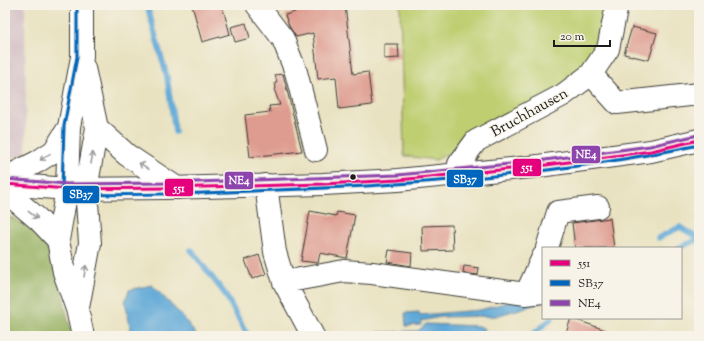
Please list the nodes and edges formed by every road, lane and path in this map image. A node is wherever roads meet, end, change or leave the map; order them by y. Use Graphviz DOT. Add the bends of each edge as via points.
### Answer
graph roads {
  1 [pos="82,5"];
  2 [pos="257,5"];
  3 [pos="617,5"];
  4 [pos="82,57"];
  5 [pos="591,74"];
  6 [pos="699,94"];
  7 [pos="69,127"];
  8 [pos="97,128"];
  9 [pos="699,140"];
  10 [pos="316,150"];
  11 [pos="458,175"];
  12 [pos="5,178"];
  13 [pos="5,184"];
  14 [pos="266,185"];
  15 [pos="177,188"];
  16 [pos="77,189"];
  17 [pos="5,191"];
  18 [pos="598,207"];
  19 [pos="58,240"];
  20 [pos="547,247"];
  21 [pos="542,261"];
  22 [pos="284,282"];
  23 [pos="534,293"];
  24 [pos="78,310"];
  25 [pos="83,336"];
  26 [pos="312,336"];
  1 -- 4 [label="street"];
  2 -- 10 [label="street" via="283,39 296,72"];
  3 -- 5 [label="street, Bruchhausen" via="608,49"];
  4 -- 7 [label="street"];
  4 -- 8 [label="street"];
  5 -- 6 [label="street" via="617,103"];
  5 -- 11 [label="street, Bruchhausen" via="563,95 476,141 459,164"];
  7 -- 12 [label="street, one-way" via="54,151"];
  7 -- 16 [label="street"];
  15 -- 8 [label="street, one-way" via="126,155"];
  16 -- 8 [label="street, one-way"];
  9 -- 11 [label="street" via="651,151"];
  11 -- 14 [label="street"];
  13 -- 16 [label="street"];
  14 -- 15 [label="street"];
  14 -- 22 [label="street" via="275,252"];
  15 -- 16 [label="street"];
  16 -- 19 [label="street"];
  24 -- 16 [label="street, one-way" via="90,243"];
  17 -- 19 [label="street, one-way"];
  18 -- 20 [label="street" via="558,212"];
  19 -- 24 [label="street" via="64,272"];
  21 -- 23 [label="street"];
  22 -- 23 [label="street" via="344,271"];
  22 -- 26 [label="street"];
  24 -- 25 [label="street"];
}
